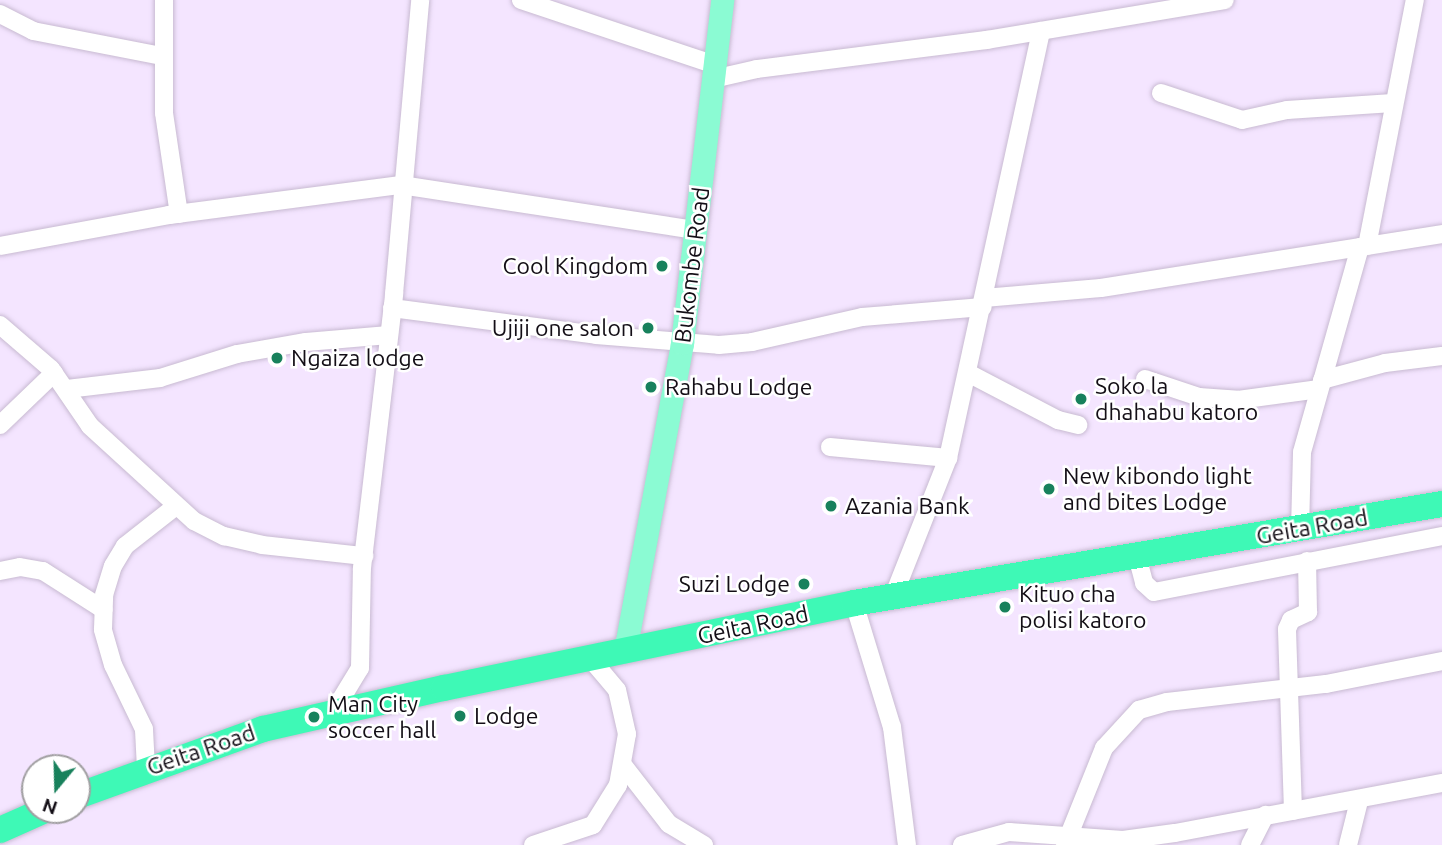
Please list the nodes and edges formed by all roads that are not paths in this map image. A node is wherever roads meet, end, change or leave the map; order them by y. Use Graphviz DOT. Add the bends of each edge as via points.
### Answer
graph roads {
  1 [pos="164,0"];
  2 [pos="420,0"];
  3 [pos="521,0"];
  4 [pos="722,0"];
  5 [pos="1107,0"];
  6 [pos="1225,0"];
  7 [pos="1415,0"];
  8 [pos="0,14"];
  9 [pos="1120,16"];
  10 [pos="1041,31"];
  11 [pos="162,56"];
  12 [pos="714,72"];
  13 [pos="1161,93"];
  14 [pos="1393,103"];
  15 [pos="401,185"];
  16 [pos="179,214"];
  17 [pos="696,230"];
  18 [pos="1442,234"];
  19 [pos="0,246"];
  20 [pos="1363,247"];
  21 [pos="983,302"];
  22 [pos="392,308"];
  23 [pos="0,325"];
  24 [pos="389,335"];
  25 [pos="682,343"];
  26 [pos="1442,356"];
  27 [pos="54,373"];
  28 [pos="968,373"];
  29 [pos="1145,379"];
  30 [pos="1320,384"];
  31 [pos="67,389"];
  32 [pos="0,425"];
  33 [pos="1078,425"];
  34 [pos="830,447"];
  35 [pos="948,458"];
  36 [pos="1442,504"];
  37 [pos="176,506"];
  38 [pos="1300,529"];
  39 [pos="1442,536"];
  40 [pos="364,556"];
  41 [pos="1136,556"];
  42 [pos="1307,561"];
  43 [pos="0,571"];
  44 [pos="892,597"];
  45 [pos="854,603"];
  46 [pos="104,610"];
  47 [pos="625,651"];
  48 [pos="590,658"];
  49 [pos="1442,661"];
  50 [pos="1287,688"];
  51 [pos="332,714"];
  52 [pos="623,765"];
  53 [pos="146,768"];
  54 [pos="1442,783"];
  55 [pos="91,790"];
  56 [pos="1359,801"];
  57 [pos="1293,811"];
  58 [pos="1265,815"];
  59 [pos="21,821"];
  60 [pos="0,830"];
  61 [pos="995,841"];
  62 [pos="1066,841"];
  63 [pos="533,845"];
  64 [pos="704,845"];
  65 [pos="907,845"];
  66 [pos="962,845"];
  67 [pos="1251,845"];
  68 [pos="1349,845"];
  1 -- 11 [label="street"];
  2 -- 15 [label="street"];
  3 -- 12 [label="street"];
  4 -- 12 [label="main road, Bukombe Road"];
  5 -- 9 [label="street"];
  6 -- 9 [label="street"];
  7 -- 14 [label="street"];
  8 -- 11 [label="street" via="33,31"];
  9 -- 10 [label="street"];
  10 -- 12 [label="street"];
  10 -- 21 [label="street" via="996,224"];
  11 -- 16 [label="street" via="164,113"];
  12 -- 17 [label="main road, Bukombe Road"];
  13 -- 14 [label="street" via="1242,120 1287,110"];
  14 -- 20 [label="street"];
  15 -- 16 [label="street"];
  15 -- 17 [label="street"];
  15 -- 22 [label="street"];
  16 -- 19 [label="street"];
  17 -- 25 [label="main road, Bukombe Road"];
  18 -- 20 [label="street"];
  20 -- 21 [label="street"];
  20 -- 30 [label="street"];
  21 -- 25 [label="street" via="862,317 752,342"];
  21 -- 28 [label="street"];
  22 -- 24 [label="street"];
  22 -- 25 [label="street"];
  23 -- 27 [label="street"];
  24 -- 31 [label="street" via="306,342 237,354 160,378"];
  24 -- 40 [label="street"];
  25 -- 47 [label="main road, Bukombe Road"];
  26 -- 30 [label="street" via="1385,363"];
  27 -- 31 [label="street"];
  27 -- 32 [label="street"];
  28 -- 33 [label="street" via="1058,421"];
  28 -- 35 [label="street"];
  29 -- 30 [label="street" via="1199,397 1225,399"];
  30 -- 38 [label="street" via="1302,452"];
  31 -- 37 [label="street" via="90,426"];
  34 -- 35 [label="street"];
  35 -- 44 [label="street"];
  36 -- 38 [label="highway, Geita Road"];
  37 -- 40 [label="street" via="224,536"];
  37 -- 46 [label="street" via="125,546 113,566"];
  38 -- 41 [label="highway, Geita Road"];
  39 -- 42 [label="street"];
  40 -- 51 [label="street" via="360,668"];
  41 -- 42 [label="street" via="1144,583 1154,592"];
  41 -- 44 [label="highway, Geita Road"];
  42 -- 50 [label="street" via="1310,604 1308,612 1291,620 1287,629"];
  43 -- 46 [label="street" via="20,567 43,571"];
  44 -- 45 [label="highway, Geita Road"];
  45 -- 47 [label="highway, Geita Road"];
  45 -- 65 [label="street" via="892,727"];
  46 -- 53 [label="street" via="103,629 113,665 144,729"];
  47 -- 48 [label="highway, Geita Road"];
  48 -- 51 [label="highway, Geita Road"];
  48 -- 52 [label="street" via="617,690 627,734"];
  49 -- 50 [label="street"];
  50 -- 57 [label="street"];
  50 -- 62 [label="street" via="1167,702 1139,710 1104,748"];
  51 -- 53 [label="highway, Geita Road" via="263,729"];
  52 -- 63 [label="street" via="606,811 593,825"];
  52 -- 64 [label="street" via="669,824"];
  53 -- 55 [label="highway, Geita Road"];
  54 -- 56 [label="street"];
  56 -- 57 [label="street"];
  56 -- 68 [label="street"];
  57 -- 58 [label="street"];
  58 -- 62 [label="street" via="1123,840"];
  58 -- 67 [label="street"];
  59 -- 60 [label="highway"];
  61 -- 62 [label="street" via="1009,832"];
  61 -- 66 [label="street"];
}
